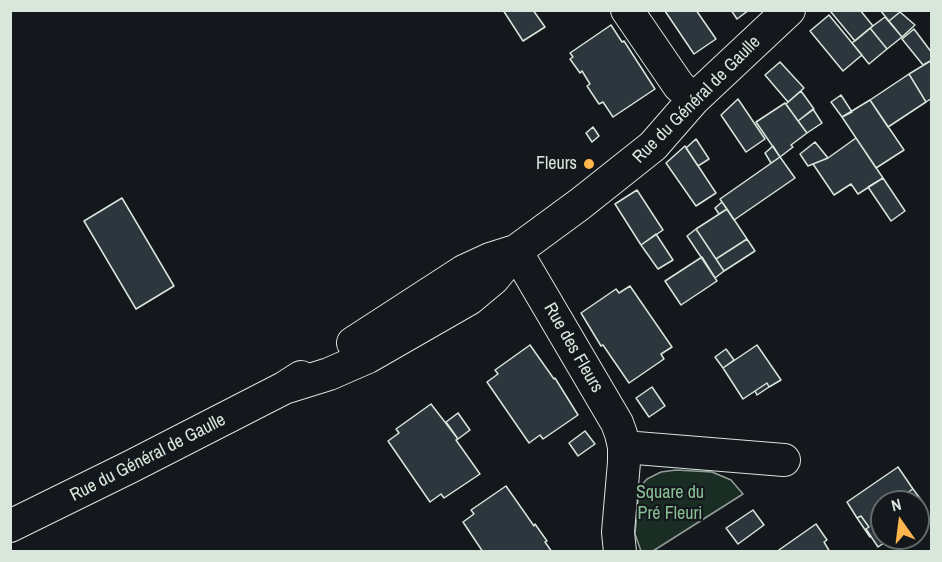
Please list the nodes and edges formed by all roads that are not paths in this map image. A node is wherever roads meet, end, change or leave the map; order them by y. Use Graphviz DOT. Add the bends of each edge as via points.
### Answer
graph roads {
  1 [pos="627,10"];
  2 [pos="789,10"];
  3 [pos="694,99"];
  4 [pos="516,251"];
  5 [pos="624,447"];
  6 [pos="784,460"];
  7 [pos="10,526"];
  8 [pos="620,552"];
  1 -- 3 [label="street" via="680,86"];
  2 -- 3 [label="street, Rue du Général de Gaulle"];
  3 -- 4 [label="street, Rue du Général de Gaulle" via="653,146"];
  4 -- 5 [label="street, Rue des Fleurs" via="617,423"];
  4 -- 7 [label="street, Rue du Général de Gaulle" via="464,271 284,388"];
  5 -- 6 [label="street"];
  5 -- 8 [label="street, Rue des Fleurs"];
}
